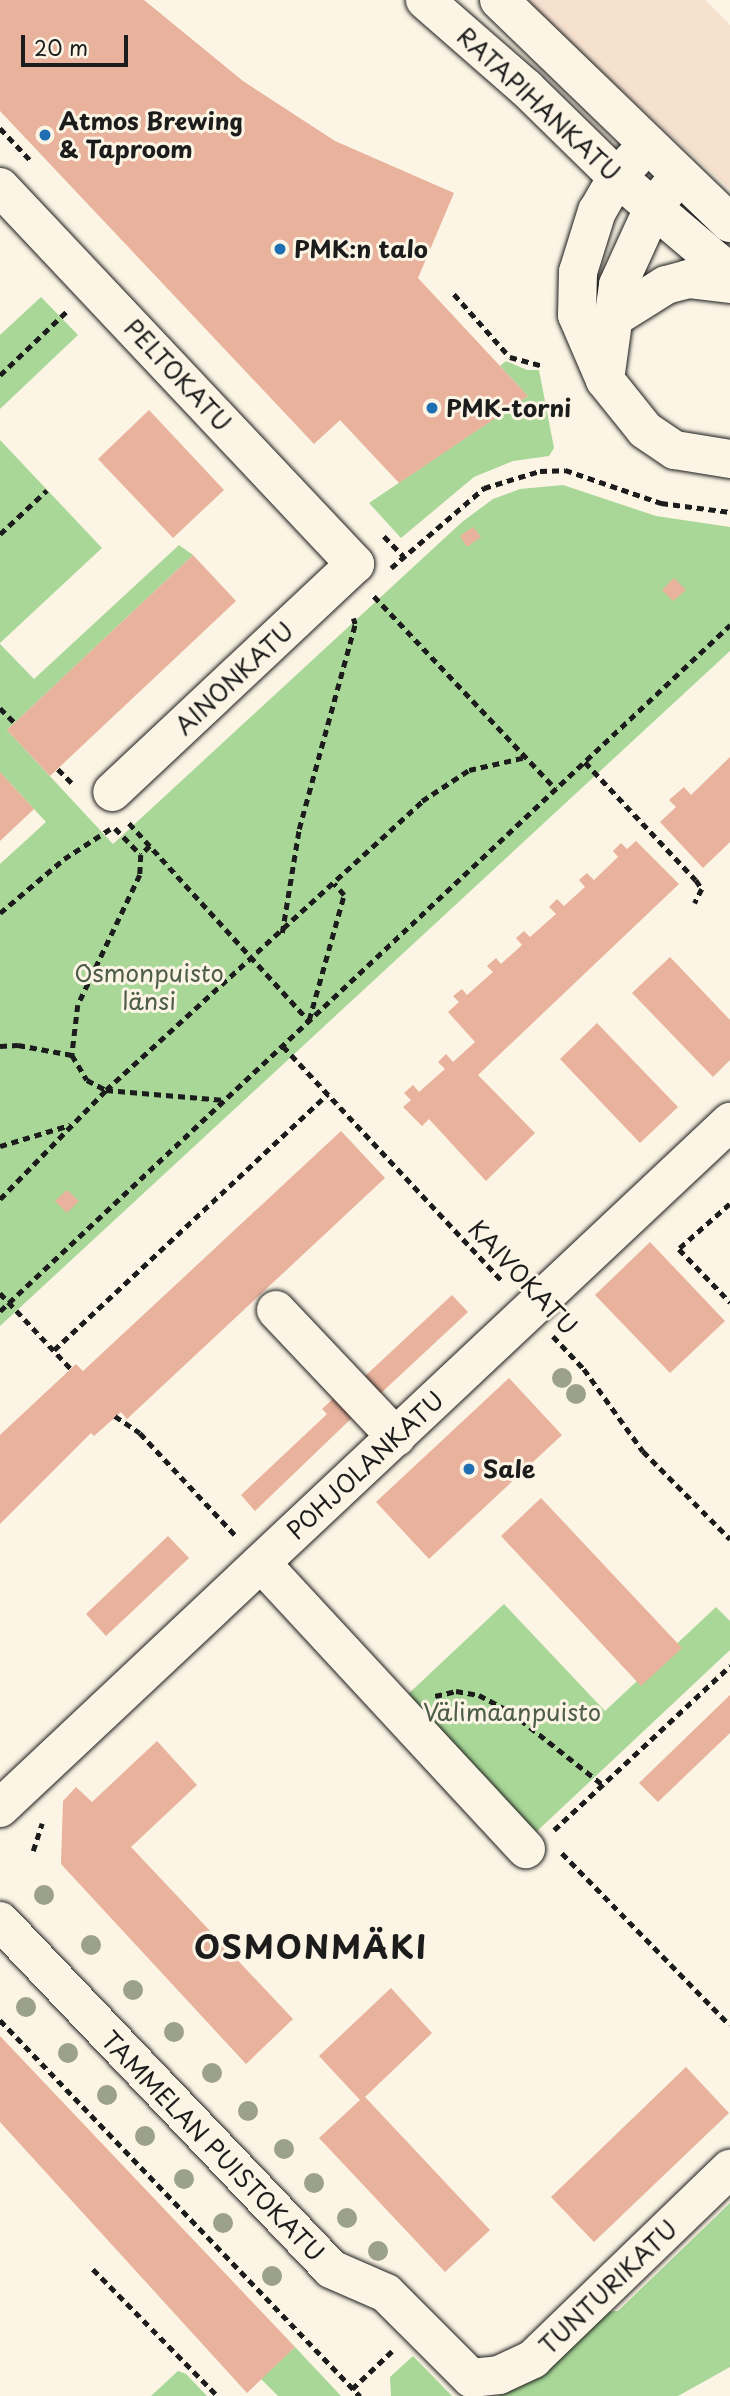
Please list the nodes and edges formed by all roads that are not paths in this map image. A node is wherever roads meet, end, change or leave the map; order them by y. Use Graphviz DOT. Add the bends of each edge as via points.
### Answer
graph roads {
  1 [pos="425,0"];
  2 [pos="499,0"];
  3 [pos="648,144"];
  4 [pos="680,176"];
  5 [pos="617,177"];
  6 [pos="0,187"];
  7 [pos="654,206"];
  8 [pos="730,223"];
  9 [pos="730,273"];
  10 [pos="730,284"];
  11 [pos="612,319"];
  12 [pos="605,380"];
  13 [pos="730,458"];
  14 [pos="369,576"];
  15 [pos="113,809"];
  16 [pos="730,1122"];
  17 [pos="276,1310"];
  18 [pos="396,1437"];
  19 [pos="252,1554"];
  20 [pos="0,1808"];
  21 [pos="536,1843"];
  22 [pos="0,1922"];
  23 [pos="730,2169"];
  24 [pos="471,2378"];
  1 -- 5 [label="main road, RATAPIHANKATU" via="526,88"];
  2 -- 3 [label="main road, RATAPIHANKATU"];
  3 -- 4 [label="main road, RATAPIHANKATU"];
  3 -- 5 [label="main road"];
  4 -- 7 [label="main road"];
  4 -- 8 [label="main road, RATAPIHANKATU"];
  5 -- 7 [label="main road, RATAPIHANKATU"];
  5 -- 12 [label="main road" via="597,211 578,272 577,315"];
  6 -- 14 [label="main road, PELTOKATU"];
  7 -- 9 [label="main road, RATAPIHANKATU"];
  7 -- 11 [label="main road" via="618,285"];
  10 -- 11 [label="main road" via="688,279 666,285"];
  11 -- 12 [label="main road"];
  12 -- 13 [label="main road" via="624,409 659,441 693,455"];
  14 -- 15 [label="main road, AINONKATU"];
  16 -- 18 [label="main road, POHJOLANKATU"];
  17 -- 18 [label="main road"];
  18 -- 19 [label="main road, POHJOLANKATU"];
  19 -- 20 [label="main road, POHJOLANKATU"];
  19 -- 21 [label="main road" via="398,1711"];
  22 -- 24 [label="main road, TAMMELAN PUISTOKATU" via="331,2269 386,2292"];
  23 -- 24 [label="main road, TUNTURIKATU" via="533,2359 499,2375"];
}
